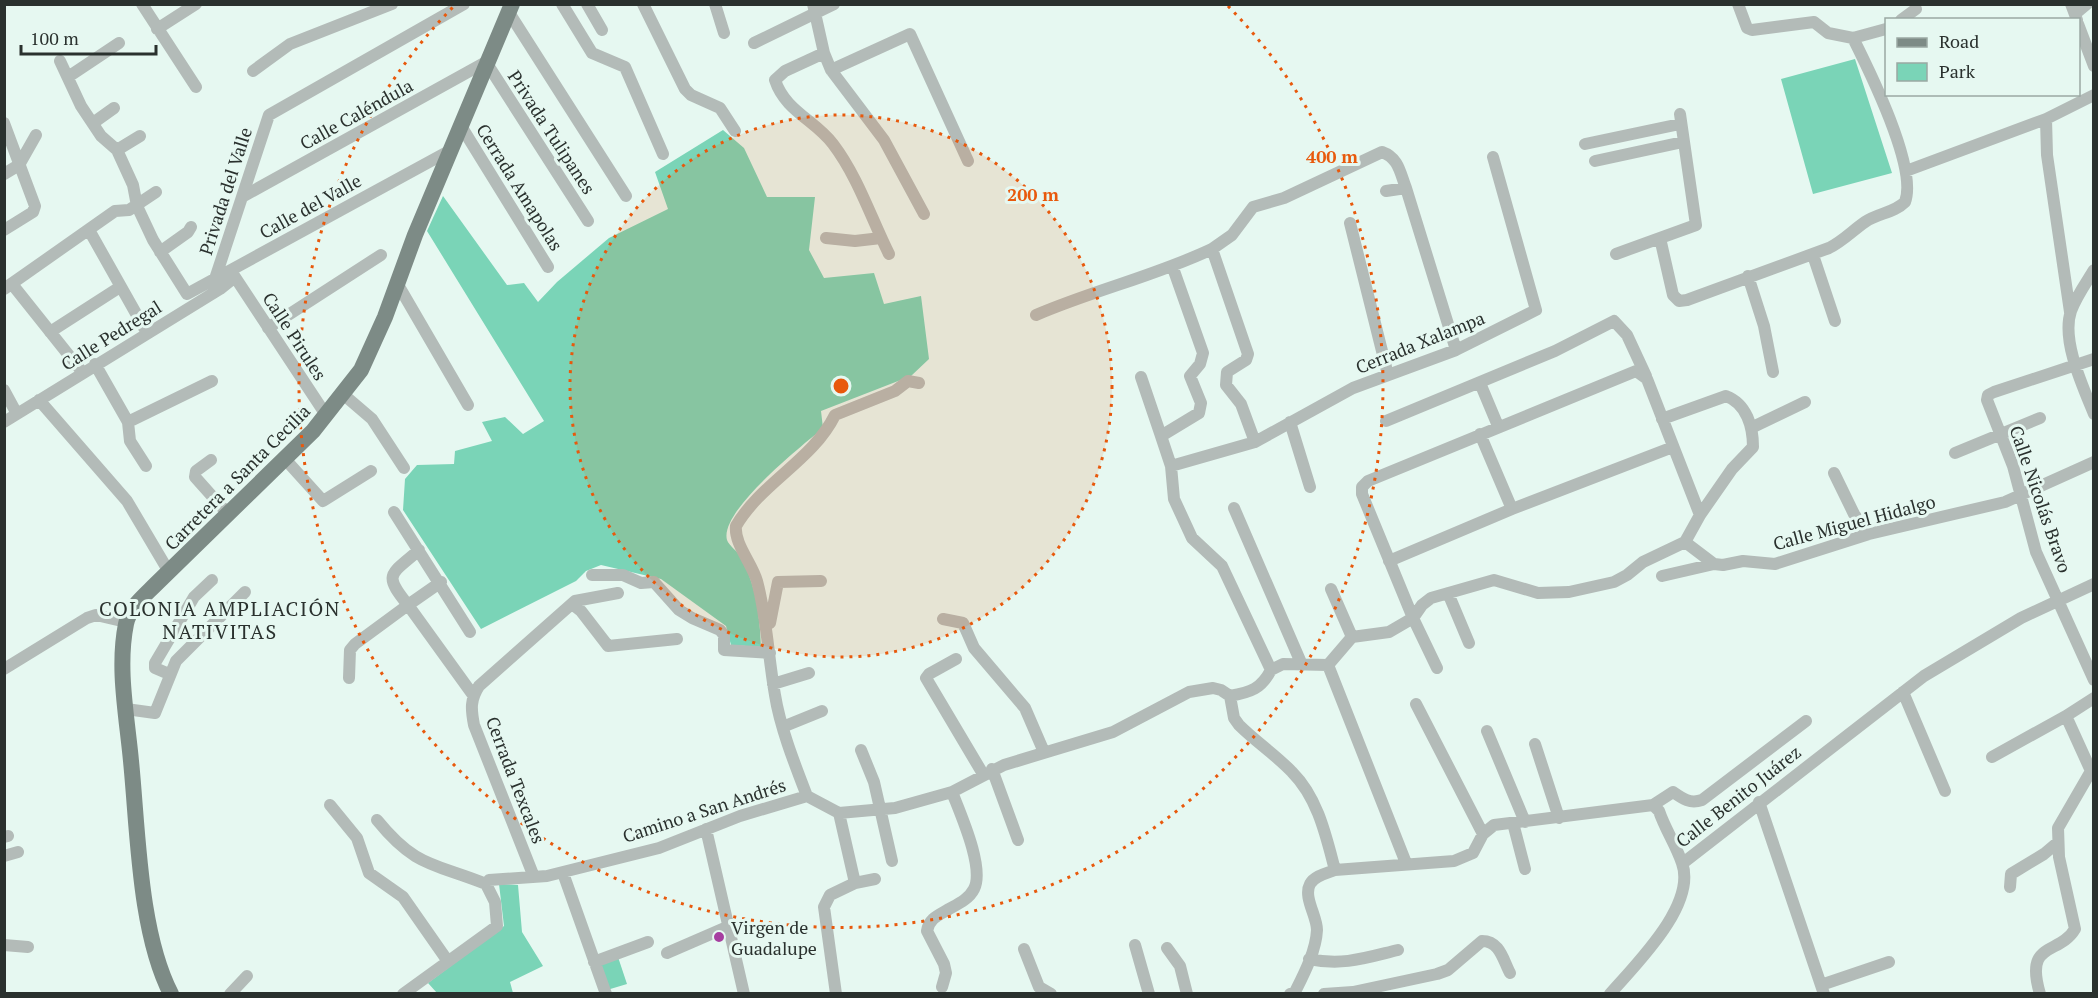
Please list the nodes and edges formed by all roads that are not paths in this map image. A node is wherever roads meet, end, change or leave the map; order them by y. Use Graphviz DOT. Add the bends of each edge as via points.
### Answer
graph roads {
  1 [pos="142,4"];
  2 [pos="196,4"];
  3 [pos="392,4"];
  4 [pos="464,4"];
  5 [pos="562,4"];
  6 [pos="587,4"];
  7 [pos="643,4"];
  8 [pos="714,4"];
  9 [pos="834,4"];
  10 [pos="1738,4"];
  11 [pos="2087,4"];
  12 [pos="510,8"];
  13 [pos="815,9"];
  14 [pos="1916,9"];
  15 [pos="2075,15"];
  16 [pos="1904,18"];
  17 [pos="2080,28"];
  18 [pos="158,29"];
  19 [pos="602,30"];
  20 [pos="1885,30"];
  21 [pos="724,33"];
  22 [pos="1853,38"];
  23 [pos="119,43"];
  24 [pos="754,43"];
  25 [pos="824,53"];
  26 [pos="60,61"];
  27 [pos="486,62"];
  28 [pos="2094,66"];
  29 [pos="831,70"];
  30 [pos="253,71"];
  31 [pos="68,77"];
  32 [pos="1882,83"];
  33 [pos="196,87"];
  34 [pos="2094,95"];
  35 [pos="1886,96"];
  36 [pos="114,108"];
  37 [pos="2046,119"];
  38 [pos="4,123"];
  39 [pos="93,123"];
  40 [pos="461,126"];
  41 [pos="735,131"];
  42 [pos="36,135"];
  43 [pos="140,136"];
  44 [pos="1683,142"];
  45 [pos="1585,144"];
  46 [pos="117,150"];
  47 [pos="451,150"];
  48 [pos="663,154"];
  49 [pos="1493,157"];
  50 [pos="968,161"];
  51 [pos="1595,161"];
  52 [pos="19,165"];
  53 [pos="1906,171"];
  54 [pos="4,174"];
  55 [pos="1406,188"];
  56 [pos="1386,191"];
  57 [pos="156,192"];
  58 [pos="626,196"];
  59 [pos="242,197"];
  60 [pos="137,206"];
  61 [pos="924,214"];
  62 [pos="588,221"];
  63 [pos="1350,223"];
  64 [pos="191,227"];
  65 [pos="4,230"];
  66 [pos="88,230"];
  67 [pos="826,238"];
  68 [pos="881,238"];
  69 [pos="1660,238"];
  70 [pos="1212,249"];
  71 [pos="160,252"];
  72 [pos="889,254"];
  73 [pos="1616,254"];
  74 [pos="381,255"];
  75 [pos="1813,255"];
  76 [pos="548,267"];
  77 [pos="1173,268"];
  78 [pos="2094,270"];
  79 [pos="233,273"];
  80 [pos="1748,276"];
  81 [pos="215,279"];
  82 [pos="397,283"];
  83 [pos="8,286"];
  84 [pos="120,287"];
  85 [pos="2070,312"];
  86 [pos="1036,315"];
  87 [pos="1835,321"];
  88 [pos="268,328"];
  89 [pos="50,332"];
  90 [pos="147,333"];
  91 [pos="1456,351"];
  92 [pos="2094,359"];
  93 [pos="95,364"];
  94 [pos="2075,366"];
  95 [pos="1773,372"];
  96 [pos="83,373"];
  97 [pos="1388,375"];
  98 [pos="1141,377"];
  99 [pos="1647,379"];
  100 [pos="212,381"];
  101 [pos="919,383"];
  102 [pos="1480,383"];
  103 [pos="4,390"];
  104 [pos="344,395"];
  105 [pos="39,400"];
  106 [pos="1805,402"];
  107 [pos="468,405"];
  108 [pos="17,414"];
  109 [pos="2094,414"];
  110 [pos="326,416"];
  111 [pos="1662,418"];
  112 [pos="2040,418"];
  113 [pos="1386,421"];
  114 [pos="4,422"];
  115 [pos="128,422"];
  116 [pos="1290,422"];
  117 [pos="1498,426"];
  118 [pos="1753,427"];
  119 [pos="1480,434"];
  120 [pos="1999,434"];
  121 [pos="1161,436"];
  122 [pos="1255,442"];
  123 [pos="1673,447"];
  124 [pos="1955,453"];
  125 [pos="285,459"];
  126 [pos="211,460"];
  127 [pos="2094,462"];
  128 [pos="146,466"];
  129 [pos="1171,466"];
  130 [pos="405,468"];
  131 [pos="371,471"];
  132 [pos="1834,473"];
  133 [pos="1310,487"];
  134 [pos="2020,496"];
  135 [pos="1234,508"];
  136 [pos="1512,509"];
  137 [pos="394,512"];
  138 [pos="228,514"];
  139 [pos="1700,515"];
  140 [pos="1869,534"];
  141 [pos="1685,542"];
  142 [pos="419,550"];
  143 [pos="1389,561"];
  144 [pos="1714,564"];
  145 [pos="169,572"];
  146 [pos="592,574"];
  147 [pos="1662,576"];
  148 [pos="212,580"];
  149 [pos="821,581"];
  150 [pos="441,582"];
  151 [pos="2094,584"];
  152 [pos="1331,589"];
  153 [pos="245,592"];
  154 [pos="618,593"];
  155 [pos="1448,593"];
  156 [pos="2058,602"];
  157 [pos="572,604"];
  158 [pos="408,605"];
  159 [pos="1413,618"];
  160 [pos="944,619"];
  161 [pos="126,622"];
  162 [pos="470,632"];
  163 [pos="768,633"];
  164 [pos="1352,638"];
  165 [pos="677,639"];
  166 [pos="1469,643"];
  167 [pos="770,653"];
  168 [pos="956,659"];
  169 [pos="1302,665"];
  170 [pos="1328,665"];
  171 [pos="1437,668"];
  172 [pos="4,669"];
  173 [pos="1271,670"];
  174 [pos="809,673"];
  175 [pos="168,674"];
  176 [pos="349,678"];
  177 [pos="2094,680"];
  178 [pos="773,684"];
  179 [pos="1903,692"];
  180 [pos="473,694"];
  181 [pos="1230,696"];
  182 [pos="2094,698"];
  183 [pos="1416,704"];
  184 [pos="126,709"];
  185 [pos="822,711"];
  186 [pos="2066,716"];
  187 [pos="1806,721"];
  188 [pos="784,726"];
  189 [pos="1487,731"];
  190 [pos="1535,744"];
  191 [pos="861,750"];
  192 [pos="1044,752"];
  193 [pos="1992,757"];
  194 [pos="988,772"];
  195 [pos="1946,790"];
  196 [pos="952,792"];
  197 [pos="807,795"];
  198 [pos="1759,802"];
  199 [pos="1653,805"];
  200 [pos="330,806"];
  201 [pos="880,811"];
  202 [pos="839,813"];
  203 [pos="1559,818"];
  204 [pos="377,820"];
  205 [pos="1519,823"];
  206 [pos="706,829"];
  207 [pos="1483,834"];
  208 [pos="1018,840"];
  209 [pos="2057,843"];
  210 [pos="18,852"];
  211 [pos="4,856"];
  212 [pos="892,861"];
  213 [pos="1406,863"];
  214 [pos="1683,863"];
  215 [pos="1525,869"];
  216 [pos="1335,870"];
  217 [pos="563,873"];
  218 [pos="534,877"];
  219 [pos="875,879"];
  220 [pos="855,883"];
  221 [pos="486,884"];
  222 [pos="2010,887"];
  223 [pos="727,927"];
  224 [pos="648,942"];
  225 [pos="4,945"];
  226 [pos="1135,945"];
  227 [pos="28,947"];
  228 [pos="1024,948"];
  229 [pos="1167,948"];
  230 [pos="1398,950"];
  231 [pos="667,953"];
  232 [pos="1309,958"];
  233 [pos="447,960"];
  234 [pos="594,962"];
  235 [pos="1888,962"];
  236 [pos="1510,973"];
  237 [pos="247,976"];
  238 [pos="942,987"];
  239 [pos="1822,989"];
  240 [pos="171,993"];
  241 [pos="230,993"];
  242 [pos="403,993"];
  243 [pos="606,993"];
  244 [pos="744,993"];
  245 [pos="836,993"];
  246 [pos="1051,993"];
  247 [pos="1149,993"];
  248 [pos="1187,993"];
  249 [pos="1296,993"];
  250 [pos="1324,993"];
  251 [pos="1610,993"];
  252 [pos="2040,993"];
  1 -- 18 [label="street"];
  2 -- 18 [label="street"];
  3 -- 30 [label="street" via="290,44"];
  4 -- 59 [label="street, Privada del Valle" via="268,115"];
  5 -- 48 [label="street" via="592,53 625,67"];
  6 -- 19 [label="street"];
  7 -- 41 [label="street" via="685,89 720,108"];
  8 -- 21 [label="street"];
  9 -- 13 [label="street"];
  10 -- 22 [label="street" via="1747,28 1752,30 1814,22 1828,33"];
  11 -- 15 [label="street"];
  12 -- 27 [label="main road, Carretera a Santa Cecilia"];
  12 -- 58 [label="street"];
  13 -- 24 [label="street"];
  13 -- 25 [label="street"];
  14 -- 16 [label="street"];
  17 -- 28 [label="street"];
  18 -- 33 [label="street"];
  20 -- 22 [label="street"];
  22 -- 32 [label="street"];
  23 -- 31 [label="street"];
  25 -- 29 [label="street"];
  25 -- 68 [label="street" via="785,71 775,80 790,107 833,144 860,190"];
  26 -- 31 [label="street"];
  27 -- 40 [label="main road, Carretera a Santa Cecilia"];
  27 -- 59 [label="street, Calle Caléndula"];
  27 -- 62 [label="street, Privada Tulipanes"];
  29 -- 50 [label="street" via="910,34"];
  29 -- 61 [label="street" via="884,140"];
  31 -- 39 [label="street"];
  34 -- 37 [label="street"];
  35 -- 53 [label="street"];
  36 -- 39 [label="street"];
  37 -- 53 [label="street"];
  37 -- 85 [label="street" via="2047,155"];
  38 -- 52 [label="street"];
  39 -- 46 [label="street"];
  40 -- 47 [label="main road, Carretera a Santa Cecilia"];
  40 -- 76 [label="street, Cerrada Amapolas"];
  42 -- 52 [label="street"];
  43 -- 46 [label="street"];
  44 -- 45 [label="street" via="1680,119"];
  44 -- 51 [label="street"];
  44 -- 69 [label="street" via="1697,221 1692,227"];
  46 -- 60 [label="street" via="133,185"];
  47 -- 79 [label="street, Calle del Valle"];
  47 -- 82 [label="main road, Carretera a Santa Cecilia"];
  49 -- 91 [label="street, Cerrada Xalampa" via="1536,310"];
  52 -- 54 [label="street"];
  52 -- 65 [label="street" via="35,206 33,212"];
  53 -- 75 [label="street" via="1907,196 1899,207 1864,222 1843,241"];
  55 -- 56 [label="street"];
  55 -- 70 [label="street" via="1397,162 1382,152 1284,198 1253,207 1232,235"];
  55 -- 91 [label="street"];
  57 -- 60 [label="street"];
  59 -- 81 [label="street, Privada del Valle"];
  60 -- 66 [label="street" via="115,211"];
  60 -- 71 [label="street"];
  63 -- 97 [label="street"];
  64 -- 71 [label="street"];
  66 -- 83 [label="street"];
  66 -- 84 [label="street"];
  67 -- 68 [label="street"];
  68 -- 72 [label="street"];
  69 -- 73 [label="street"];
  69 -- 80 [label="street" via="1673,295 1678,301"];
  70 -- 77 [label="street"];
  70 -- 122 [label="street" via="1248,354 1225,378 1241,404"];
  71 -- 81 [label="street, Calle del Valle" via="187,294"];
  74 -- 88 [label="street"];
  75 -- 80 [label="street"];
  75 -- 87 [label="street"];
  77 -- 86 [label="street"];
  77 -- 121 [label="street" via="1203,353 1190,376 1201,408 1191,419"];
  78 -- 85 [label="street"];
  79 -- 81 [label="street, Calle del Valle"];
  79 -- 88 [label="street, Calle Pirules"];
  79 -- 90 [label="street, Calle Pedregal"];
  80 -- 95 [label="street"];
  82 -- 104 [label="main road, Carretera a Santa Cecilia" via="371,349"];
  82 -- 107 [label="street"];
  83 -- 89 [label="street"];
  84 -- 89 [label="street"];
  84 -- 90 [label="street"];
  85 -- 94 [label="street" via="2069,335"];
  88 -- 110 [label="street, Calle Pirules"];
  89 -- 96 [label="street"];
  90 -- 93 [label="street, Calle Pedregal"];
  91 -- 97 [label="street, Cerrada Xalampa"];
  92 -- 94 [label="street"];
  93 -- 96 [label="street, Calle Pedregal"];
  93 -- 115 [label="street"];
  94 -- 109 [label="street"];
  94 -- 120 [label="street, Calle Nicolás Bravo" via="1988,395"];
  96 -- 105 [label="street, Calle Pedregal"];
  97 -- 116 [label="street, Cerrada Xalampa" via="1353,388"];
  98 -- 121 [label="street"];
  99 -- 102 [label="street" via="1627,335 1614,321"];
  99 -- 111 [label="street"];
  99 -- 117 [label="street" via="1630,371"];
  100 -- 115 [label="street"];
  101 -- 163 [label="street" via="908,381 895,391 835,415 826,432 740,519 735,532 757,578"];
  102 -- 113 [label="street"];
  102 -- 117 [label="street"];
  103 -- 108 [label="street"];
  104 -- 110 [label="main road, Carretera a Santa Cecilia"];
  104 -- 130 [label="street" via="372,419"];
  105 -- 108 [label="street, Calle Pedregal"];
  105 -- 145 [label="street" via="127,501"];
  106 -- 118 [label="street"];
  108 -- 114 [label="street, Calle Pedregal"];
  110 -- 125 [label="main road, Carretera a Santa Cecilia"];
  111 -- 118 [label="street" via="1726,396 1738,402"];
  111 -- 123 [label="street"];
  112 -- 120 [label="street"];
  115 -- 128 [label="street" via="130,441"];
  116 -- 122 [label="street, Cerrada Xalampa"];
  116 -- 133 [label="street"];
  117 -- 119 [label="street"];
  118 -- 139 [label="street" via="1754,447 1731,469"];
  119 -- 136 [label="street"];
  119 -- 143 [label="street" via="1368,481 1362,487"];
  120 -- 124 [label="street"];
  120 -- 134 [label="street, Calle Nicolás Bravo"];
  121 -- 129 [label="street"];
  122 -- 129 [label="street, Cerrada Xalampa"];
  123 -- 136 [label="street"];
  123 -- 139 [label="street"];
  125 -- 131 [label="street" via="323,501"];
  125 -- 138 [label="main road, Carretera a Santa Cecilia"];
  126 -- 138 [label="street" via="196,471 195,477"];
  127 -- 134 [label="street, Calle Miguel Hidalgo"];
  129 -- 173 [label="street" via="1174,499 1192,538 1222,566"];
  132 -- 140 [label="street" via="1854,514"];
  134 -- 140 [label="street, Calle Miguel Hidalgo"];
  134 -- 156 [label="street, Calle Nicolás Bravo"];
  135 -- 169 [label="street"];
  136 -- 143 [label="street"];
  137 -- 142 [label="street"];
  138 -- 145 [label="main road, Carretera a Santa Cecilia"];
  139 -- 141 [label="street"];
  140 -- 144 [label="street, Calle Miguel Hidalgo" via="1775,564"];
  141 -- 144 [label="street"];
  141 -- 155 [label="street" via="1642,562 1614,582 1569,592 1538,593 1494,580"];
  142 -- 150 [label="street"];
  142 -- 158 [label="street" via="391,579"];
  143 -- 159 [label="street"];
  144 -- 147 [label="street, Calle Miguel Hidalgo"];
  145 -- 161 [label="main road, Carretera a Santa Cecilia" via="135,606"];
  146 -- 167 [label="street" via="654,582 679,610 720,630 724,650"];
  148 -- 175 [label="street" via="194,597 155,663 155,668"];
  149 -- 163 [label="street" via="778,582"];
  150 -- 158 [label="street"];
  150 -- 162 [label="street"];
  151 -- 156 [label="street, Calle Benito Juárez"];
  152 -- 164 [label="street"];
  153 -- 175 [label="street" via="176,661"];
  154 -- 157 [label="street"];
  155 -- 159 [label="street" via="1427,601"];
  155 -- 166 [label="street"];
  156 -- 177 [label="street, Calle Nicolás Bravo"];
  156 -- 179 [label="street, Calle Benito Juárez" via="2002,628"];
  157 -- 165 [label="street" via="582,611 608,646"];
  157 -- 180 [label="street"];
  158 -- 176 [label="street" via="355,644"];
  158 -- 180 [label="street"];
  159 -- 164 [label="street" via="1389,632"];
  159 -- 171 [label="street"];
  160 -- 192 [label="street" via="963,623 974,648 1025,708"];
  161 -- 172 [label="street" via="96,615 87,618"];
  161 -- 184 [label="main road"];
  163 -- 167 [label="street"];
  164 -- 170 [label="street"];
  167 -- 178 [label="street"];
  168 -- 194 [label="street" via="926,678"];
  169 -- 170 [label="street"];
  169 -- 173 [label="street" via="1283,664"];
  170 -- 213 [label="street"];
  173 -- 181 [label="street" via="1256,689"];
  174 -- 178 [label="street"];
  175 -- 184 [label="street" via="155,713"];
  178 -- 188 [label="street"];
  179 -- 195 [label="street"];
  179 -- 198 [label="street, Calle Benito Juárez"];
  180 -- 218 [label="street, Cerrada Texcales" via="474,725"];
  181 -- 192 [label="street" via="1221,690 1198,689 1113,732"];
  181 -- 216 [label="street" via="1239,725 1294,774 1310,797 1319,814"];
  182 -- 186 [label="street"];
  183 -- 207 [label="street"];
  184 -- 240 [label="main road" via="151,940"];
  185 -- 188 [label="street"];
  186 -- 193 [label="street"];
  186 -- 209 [label="street" via="2091,771 2058,828"];
  187 -- 199 [label="street" via="1702,800 1686,800 1673,792"];
  188 -- 197 [label="street"];
  189 -- 205 [label="street"];
  190 -- 203 [label="street"];
  191 -- 201 [label="street"];
  192 -- 194 [label="street"];
  194 -- 196 [label="street"];
  194 -- 208 [label="street"];
  196 -- 201 [label="street"];
  196 -- 238 [label="street" via="971,843 976,882 963,901 928,924 927,931 946,974"];
  197 -- 202 [label="street, Camino a San Andrés"];
  197 -- 206 [label="street, Camino a San Andrés"];
  198 -- 214 [label="street, Calle Benito Juárez"];
  198 -- 239 [label="street"];
  199 -- 203 [label="street"];
  199 -- 214 [label="street, Calle Benito Juárez"];
  200 -- 233 [label="street" via="357,838 369,873 403,897"];
  201 -- 202 [label="street"];
  201 -- 212 [label="street"];
  202 -- 220 [label="street"];
  203 -- 205 [label="street"];
  204 -- 221 [label="street" via="396,844 421,861"];
  205 -- 207 [label="street" via="1494,825"];
  205 -- 215 [label="street"];
  206 -- 217 [label="street, Camino a San Andrés" via="659,848"];
  206 -- 223 [label="street"];
  207 -- 213 [label="street" via="1477,848 1466,857 1440,863"];
  209 -- 222 [label="street" via="2011,874"];
  209 -- 252 [label="street" via="2075,928 2040,957 2035,979"];
  210 -- 211 [label="street"];
  213 -- 216 [label="street"];
  214 -- 251 [label="street" via="1683,885 1676,908 1645,953"];
  216 -- 232 [label="street" via="1310,884 1308,892 1317,926"];
  217 -- 218 [label="street, Camino a San Andrés"];
  217 -- 234 [label="street"];
  218 -- 221 [label="street, Camino a San Andrés" via="493,878"];
  219 -- 220 [label="street"];
  220 -- 245 [label="street" via="830,895 824,907"];
  221 -- 233 [label="street" via="495,902 497,926"];
  223 -- 231 [label="street"];
  223 -- 244 [label="street"];
  224 -- 234 [label="street"];
  225 -- 227 [label="street"];
  226 -- 247 [label="street"];
  228 -- 246 [label="street" via="1039,987"];
  229 -- 248 [label="street" via="1180,966"];
  230 -- 232 [label="street" via="1332,964"];
  232 -- 249 [label="street"];
  233 -- 242 [label="street"];
  234 -- 243 [label="street"];
  235 -- 239 [label="street"];
  236 -- 250 [label="street" via="1500,949 1482,941 1437,974 1353,992"];
  237 -- 241 [label="street"];
}
